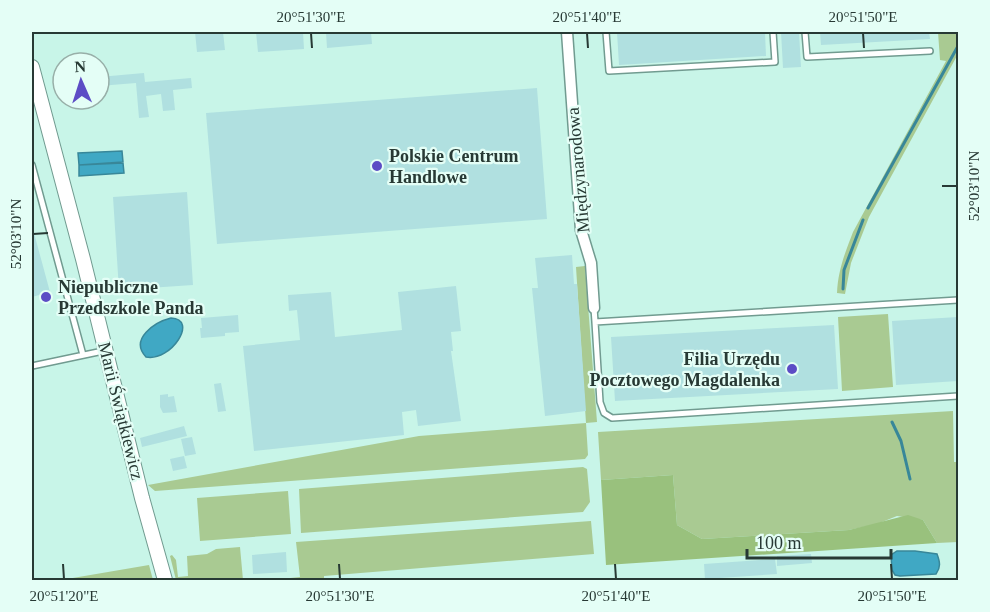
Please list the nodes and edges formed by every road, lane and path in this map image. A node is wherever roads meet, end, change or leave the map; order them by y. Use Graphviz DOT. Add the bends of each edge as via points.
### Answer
graph roads {
  1 [pos="567,32"];
  2 [pos="606,32"];
  3 [pos="773,32"];
  4 [pos="805,32"];
  5 [pos="930,51"];
  6 [pos="32,67"];
  7 [pos="32,165"];
  8 [pos="958,300"];
  9 [pos="594,308"];
  10 [pos="595,322"];
  11 [pos="106,350"];
  12 [pos="83,355"];
  13 [pos="32,366"];
  14 [pos="958,396"];
  15 [pos="165,580"];
  1 -- 9 [label="street, Międzynarodowa" via="580,230 591,263"];
  2 -- 3 [label="lane" via="609,71 774,62"];
  4 -- 5 [label="lane" via="807,57"];
  6 -- 11 [label="street, Marii Świątkiewicz"];
  7 -- 12 [label="lane"];
  8 -- 10 [label="lane"];
  9 -- 10 [label="lane"];
  10 -- 14 [label="lane" via="600,402 604,413 612,418"];
  11 -- 12 [label="lane"];
  11 -- 15 [label="street, Marii Świątkiewicz"];
  12 -- 13 [label="lane"];
}
